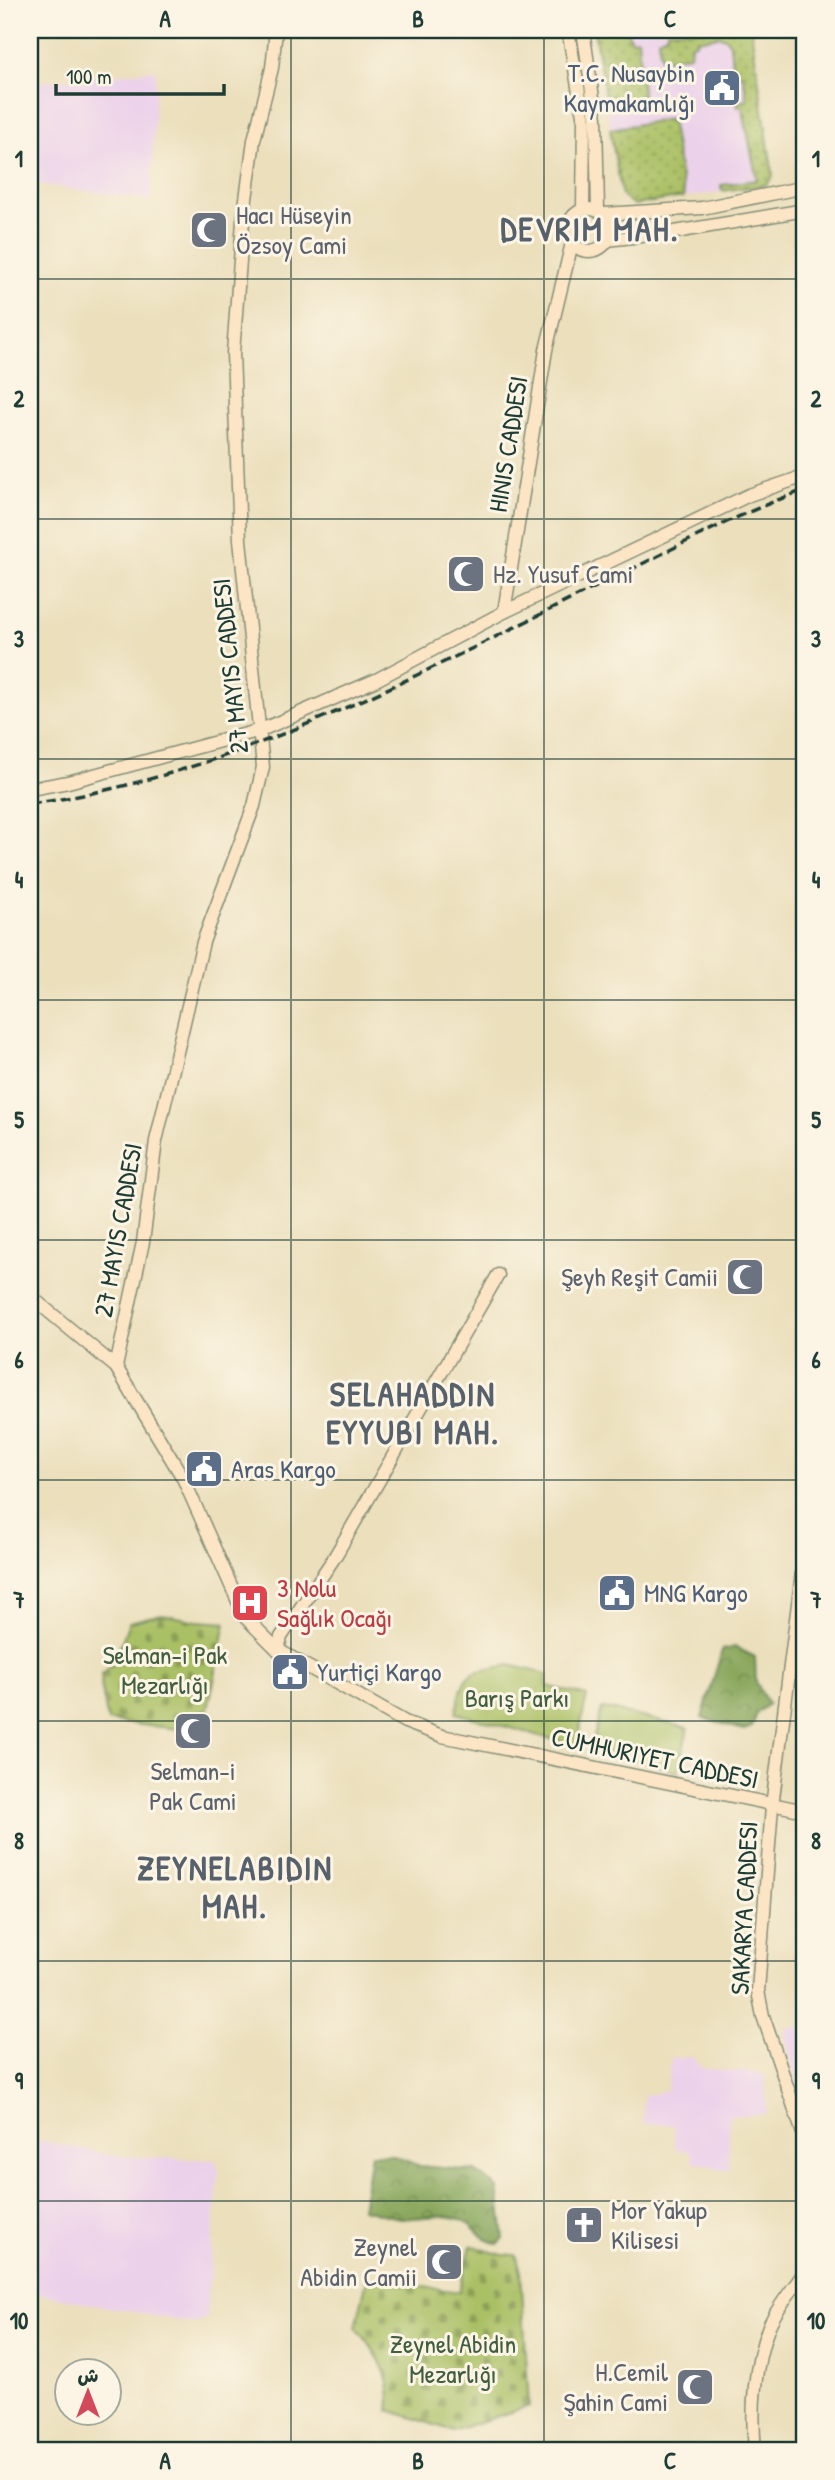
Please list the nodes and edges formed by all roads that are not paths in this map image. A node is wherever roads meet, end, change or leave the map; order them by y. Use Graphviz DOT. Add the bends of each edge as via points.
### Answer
graph roads {
  1 [pos="276,30"];
  2 [pos="568,30"];
  3 [pos="583,30"];
  4 [pos="805,187"];
  5 [pos="583,209"];
  6 [pos="805,210"];
  7 [pos="601,212"];
  8 [pos="607,240"];
  9 [pos="572,243"];
  10 [pos="591,251"];
  11 [pos="562,283"];
  12 [pos="805,476"];
  13 [pos="504,612"];
  14 [pos="261,730"];
  15 [pos="30,789"];
  16 [pos="498,1275"];
  17 [pos="30,1296"];
  18 [pos="116,1367"];
  19 [pos="805,1549"];
  20 [pos="278,1650"];
  21 [pos="772,1806"];
  22 [pos="805,1811"];
  23 [pos="805,2138"];
  24 [pos="805,2271"];
  25 [pos="755,2450"];
  1 -- 14 [label="street" via="245,207 233,353 240,540"];
  2 -- 5 [label="street" via="584,121"];
  3 -- 7 [label="street" via="596,118"];
  4 -- 7 [label="street" via="702,208"];
  5 -- 7 [label="street"];
  5 -- 9 [label="street" via="568,223"];
  6 -- 8 [label="street"];
  7 -- 8 [label="street" via="610,227"];
  8 -- 10 [label="street"];
  9 -- 10 [label="street"];
  9 -- 11 [label="street"];
  10 -- 11 [label="street"];
  11 -- 13 [label="street" via="545,350"];
  12 -- 13 [label="street" via="749,495"];
  13 -- 14 [label="street" via="376,680"];
  14 -- 15 [label="street"];
  14 -- 18 [label="street" via="263,767 254,806 203,942 156,1141 143,1242"];
  16 -- 20 [label="street" via="334,1558 281,1637"];
  17 -- 18 [label="street, CUMHURIYET CADDESI"];
  18 -- 20 [label="street, CUMHURIYET CADDESI" via="183,1478 245,1617"];
  19 -- 21 [label="street, SAKARYA CADDESI"];
  20 -- 21 [label="street, CUMHURIYET CADDESI" via="405,1722 442,1736"];
  21 -- 22 [label="street, CUMHURIYET CADDESI"];
  21 -- 23 [label="street, SAKARYA CADDESI" via="758,1990"];
  24 -- 25 [label="street" via="770,2324 761,2354"];
}
